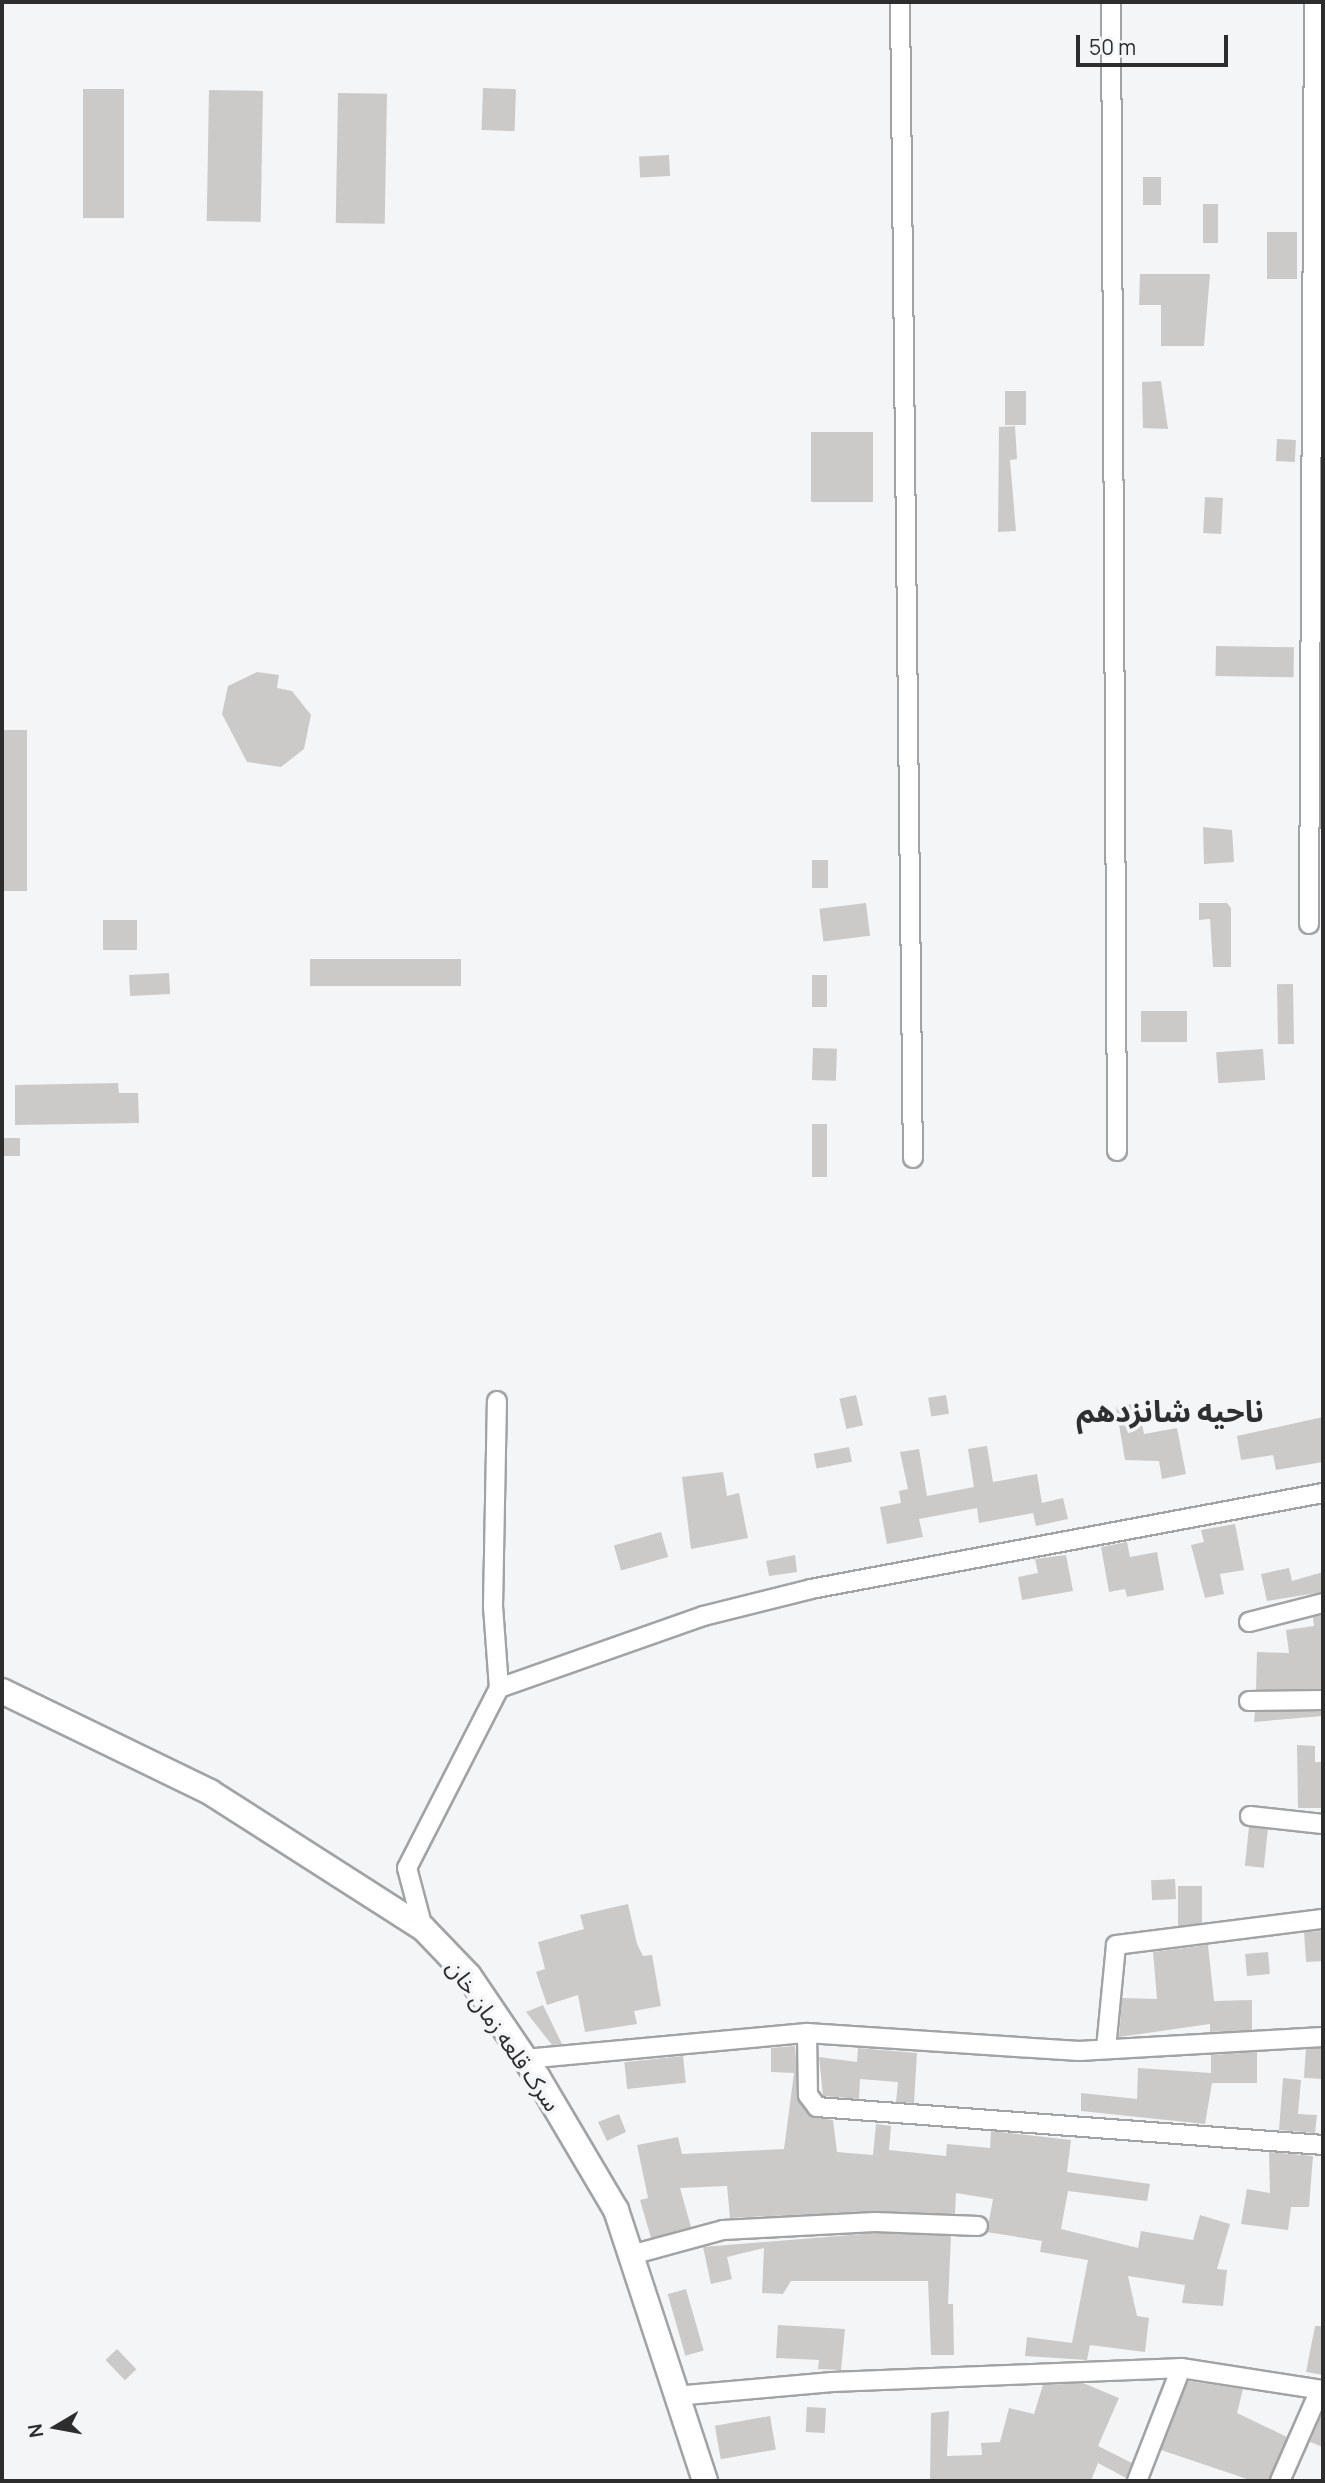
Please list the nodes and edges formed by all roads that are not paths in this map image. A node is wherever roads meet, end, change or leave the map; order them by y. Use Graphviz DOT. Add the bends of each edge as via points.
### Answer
graph roads {
  1 [pos="900,2"];
  2 [pos="1111,2"];
  3 [pos="1314,2"];
  4 [pos="1309,924"];
  5 [pos="1117,1151"];
  6 [pos="913,1158"];
  7 [pos="497,1401"];
  8 [pos="1323,1493"];
  9 [pos="1323,1603"];
  10 [pos="1249,1622"];
  11 [pos="499,1688"];
  12 [pos="2,1691"];
  13 [pos="1323,1700"];
  14 [pos="1250,1701"];
  15 [pos="1250,1816"];
  16 [pos="1323,1824"];
  17 [pos="1323,1919"];
  18 [pos="423,1928"];
  19 [pos="807,2034"];
  20 [pos="1323,2037"];
  21 [pos="1106,2049"];
  22 [pos="526,2059"];
  23 [pos="1323,2146"];
  24 [pos="978,2226"];
  25 [pos="631,2255"];
  26 [pos="1181,2368"];
  27 [pos="1322,2390"];
  28 [pos="675,2396"];
  29 [pos="705,2481"];
  30 [pos="1137,2481"];
  31 [pos="1280,2481"];
  1 -- 6 [label="street"];
  2 -- 5 [label="street"];
  3 -- 4 [label="street"];
  7 -- 11 [label="street" via="493,1606"];
  8 -- 11 [label="street" via="811,1589 703,1616"];
  9 -- 10 [label="street"];
  11 -- 18 [label="street" via="407,1868"];
  12 -- 18 [label="street, سرک قلعه زمان خان" via="210,1792"];
  13 -- 14 [label="street"];
  15 -- 16 [label="street"];
  17 -- 21 [label="street" via="1116,1945"];
  18 -- 22 [label="street, سرک قلعه زمان خان" via="469,1976"];
  19 -- 21 [label="street" via="944,2046"];
  19 -- 22 [label="street"];
  19 -- 23 [label="street" via="807,2095 817,2107"];
  20 -- 21 [label="street"];
  22 -- 25 [label="street, سرک قلعه زمان خان" via="616,2210"];
  24 -- 25 [label="street" via="875,2222 723,2230"];
  25 -- 28 [label="street, سرک قلعه زمان خان"];
  26 -- 27 [label="street"];
  26 -- 28 [label="street" via="705,2389"];
  26 -- 30 [label="street"];
  27 -- 31 [label="street"];
  28 -- 29 [label="street, سرک قلعه زمان خان"];
}
